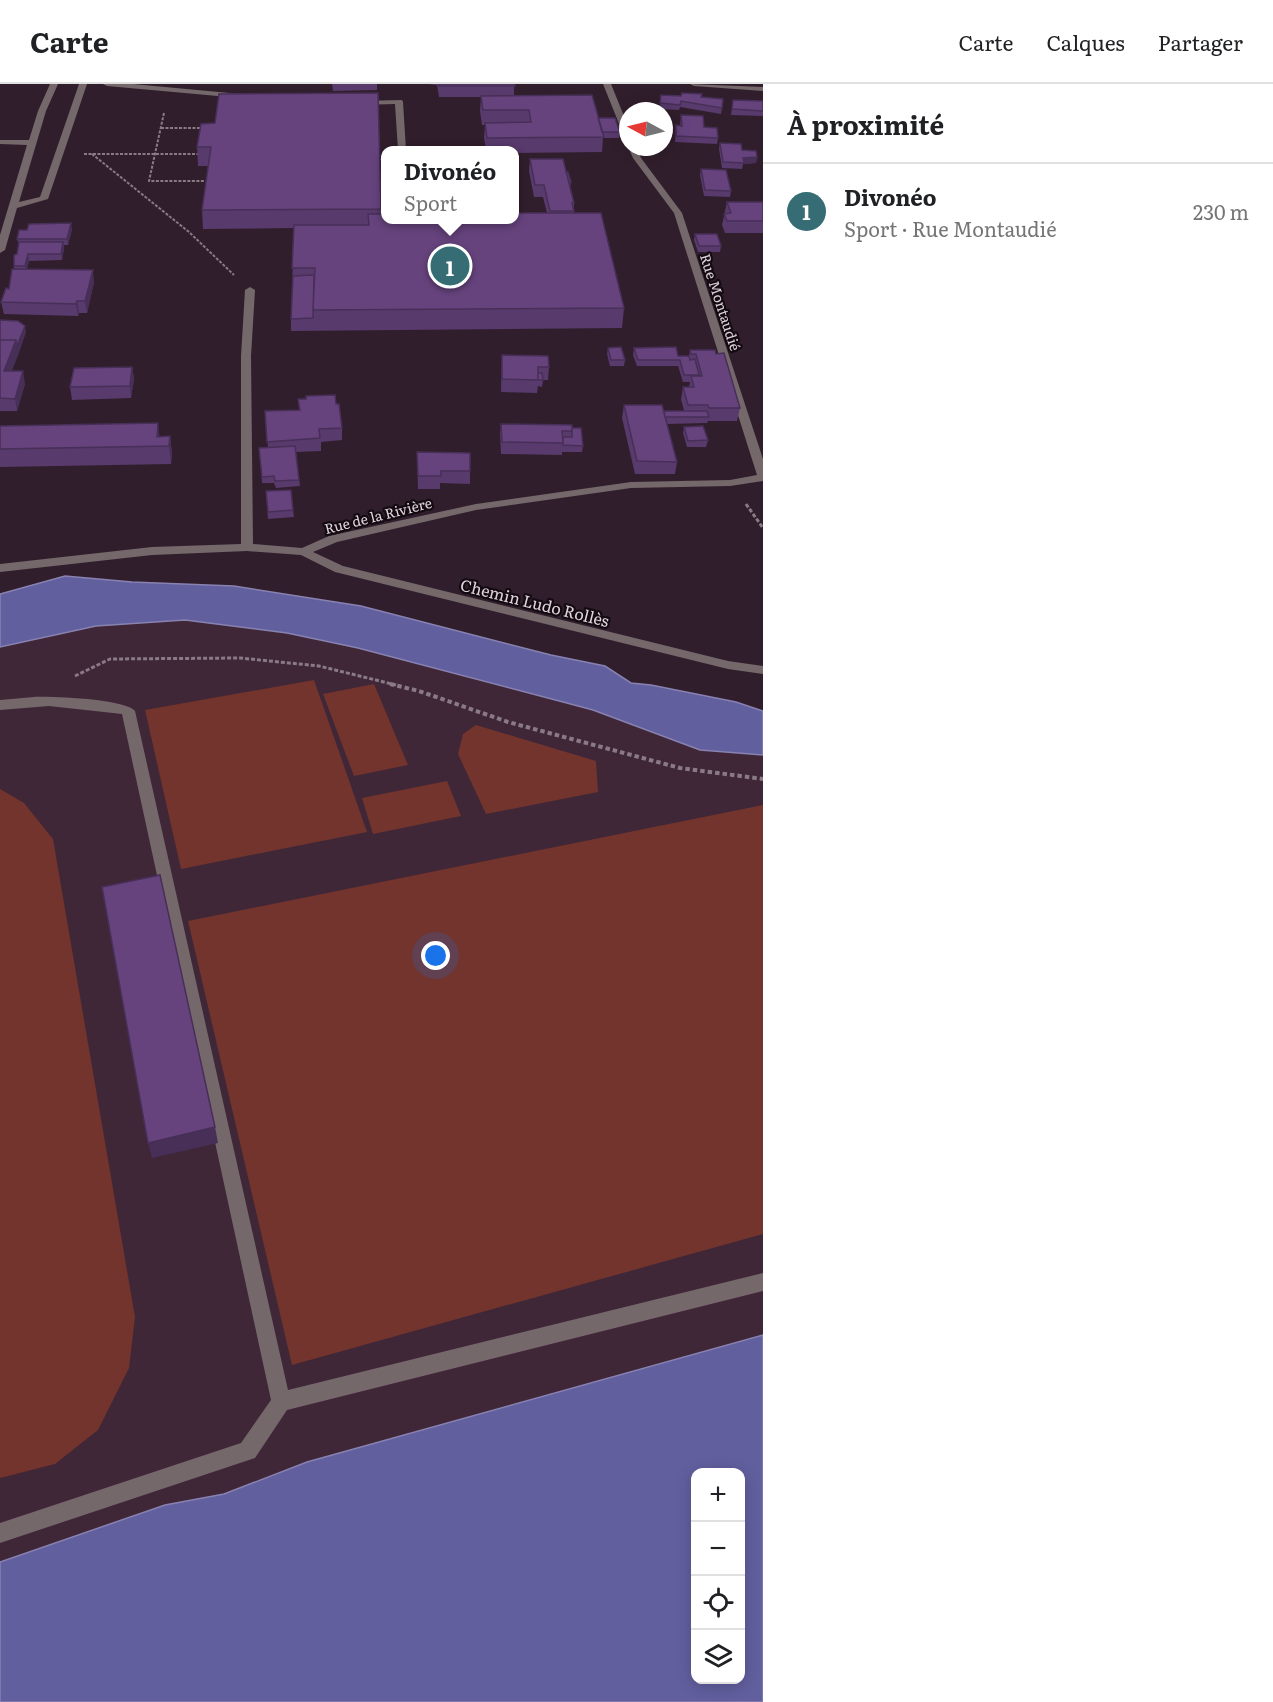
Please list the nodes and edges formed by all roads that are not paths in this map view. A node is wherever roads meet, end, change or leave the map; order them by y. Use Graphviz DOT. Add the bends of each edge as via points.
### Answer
graph roads {
  1 [pos="54,84"];
  2 [pos="82,84"];
  3 [pos="107,84"];
  4 [pos="607,84"];
  5 [pos="694,84"];
  6 [pos="763,89"];
  7 [pos="247,97"];
  8 [pos="346,103"];
  9 [pos="619,114"];
  10 [pos="0,142"];
  11 [pos="33,143"];
  12 [pos="402,146"];
  13 [pos="636,156"];
  14 [pos="13,206"];
  15 [pos="2,235"];
  16 [pos="0,250"];
  17 [pos="250,290"];
  18 [pos="763,477"];
  19 [pos="247,547"];
  20 [pos="303,552"];
  21 [pos="0,568"];
  22 [pos="763,670"];
  23 [pos="0,705"];
  24 [pos="763,1282"];
  25 [pos="281,1402"];
  26 [pos="0,1533"];
  1 -- 11 [label="street"];
  2 -- 14 [label="street" via="44,199"];
  3 -- 7 [label="street"];
  4 -- 9 [label="street"];
  5 -- 6 [label="street"];
  8 -- 12 [label="street" via="399,102"];
  10 -- 11 [label="street"];
  11 -- 14 [label="street"];
  13 -- 18 [label="street, Rue Montaudié" via="678,213"];
  14 -- 15 [label="street"];
  15 -- 16 [label="street"];
  17 -- 19 [label="street" via="246,356"];
  18 -- 20 [label="street, Rue de la Rivière" via="730,483 630,485 476,507 333,539"];
  19 -- 20 [label="street, Rue de la Rivière"];
  19 -- 21 [label="street, Rue de la Rivière" via="152,551"];
  20 -- 22 [label="street, Chemin Ludo Rollès" via="339,569 423,591 728,665"];
  23 -- 25 [label="street" via="68,700 128,711"];
  24 -- 25 [label="street"];
  25 -- 26 [label="street" via="248,1451"];
}
